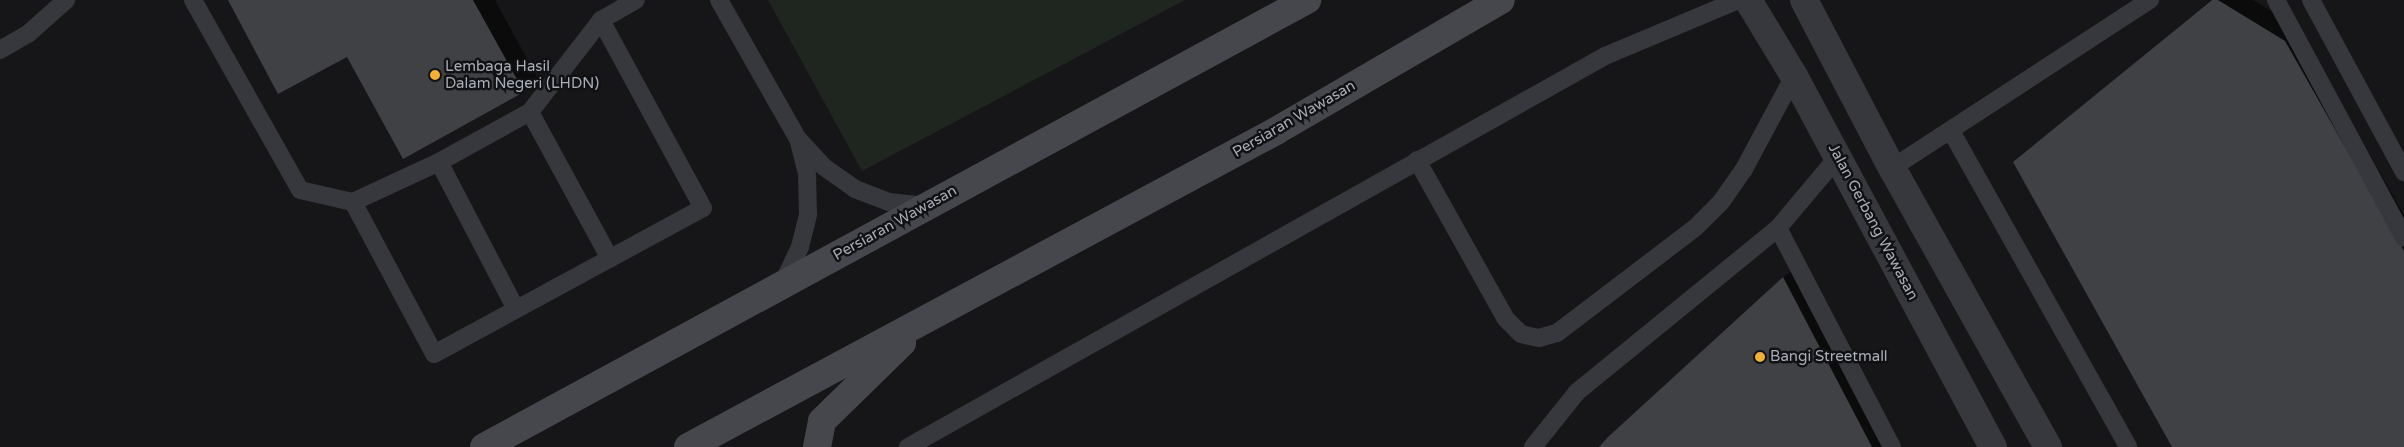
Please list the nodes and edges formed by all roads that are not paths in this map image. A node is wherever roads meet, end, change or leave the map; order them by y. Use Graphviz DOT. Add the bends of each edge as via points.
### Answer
graph roads {
  1 [pos="66,0"];
  2 [pos="193,0"];
  3 [pos="636,0"];
  4 [pos="719,0"];
  5 [pos="1307,0"];
  6 [pos="1501,0"];
  7 [pos="1738,0"];
  8 [pos="1748,0"];
  9 [pos="1804,0"];
  10 [pos="2150,0"];
  11 [pos="2276,0"];
  12 [pos="2311,0"];
  13 [pos="601,20"];
  14 [pos="0,50"];
  15 [pos="1794,76"];
  16 [pos="530,112"];
  17 [pos="1952,131"];
  18 [pos="798,139"];
  19 [pos="1837,158"];
  20 [pos="1418,160"];
  21 [pos="439,162"];
  22 [pos="1892,168"];
  23 [pos="2404,172"];
  24 [pos="353,202"];
  25 [pos="927,206"];
  26 [pos="1778,228"];
  27 [pos="2404,238"];
  28 [pos="610,259"];
  29 [pos="782,285"];
  30 [pos="516,309"];
  31 [pos="920,323"];
  32 [pos="484,447"];
  33 [pos="688,447"];
  34 [pos="818,447"];
  35 [pos="908,447"];
  36 [pos="1534,447"];
  37 [pos="1892,447"];
  38 [pos="1993,447"];
  39 [pos="2048,447"];
  40 [pos="2128,447"];
  1 -- 14 [label="lane" via="28,34"];
  2 -- 24 [label="lane" via="300,190"];
  3 -- 13 [label="lane"];
  4 -- 18 [label="lane"];
  5 -- 25 [label="main road, Persiaran Wawasan"];
  6 -- 31 [label="main road, Persiaran Wawasan" via="1276,131"];
  7 -- 20 [label="lane" via="1605,56"];
  8 -- 15 [label="street, Jalan Gerbang Wawasan"];
  9 -- 22 [label="street"];
  10 -- 17 [label="lane"];
  11 -- 27 [label="lane"];
  12 -- 23 [label="lane"];
  13 -- 16 [label="lane"];
  13 -- 28 [label="lane" via="703,208"];
  15 -- 19 [label="street, Jalan Gerbang Wawasan"];
  15 -- 20 [label="lane" via="1743,171 1721,202 1695,228 1557,333 1539,338 1521,334 1506,319"];
  16 -- 21 [label="lane"];
  16 -- 28 [label="lane"];
  17 -- 22 [label="lane"];
  17 -- 40 [label="lane"];
  18 -- 25 [label="lane" via="824,167 855,189 889,202"];
  18 -- 29 [label="lane" via="808,174 808,214 800,246"];
  19 -- 26 [label="lane"];
  19 -- 38 [label="street, Jalan Gerbang Wawasan"];
  20 -- 35 [label="lane"];
  21 -- 24 [label="lane"];
  21 -- 30 [label="lane"];
  22 -- 39 [label="street"];
  24 -- 30 [label="lane" via="434,354"];
  25 -- 29 [label="main road, Persiaran Wawasan"];
  26 -- 36 [label="lane" via="1577,392"];
  26 -- 37 [label="lane"];
  28 -- 30 [label="lane"];
  29 -- 32 [label="main road, Persiaran Wawasan"];
  31 -- 33 [label="main road, Persiaran Wawasan"];
  31 -- 34 [label="main road" via="822,421"];
}
